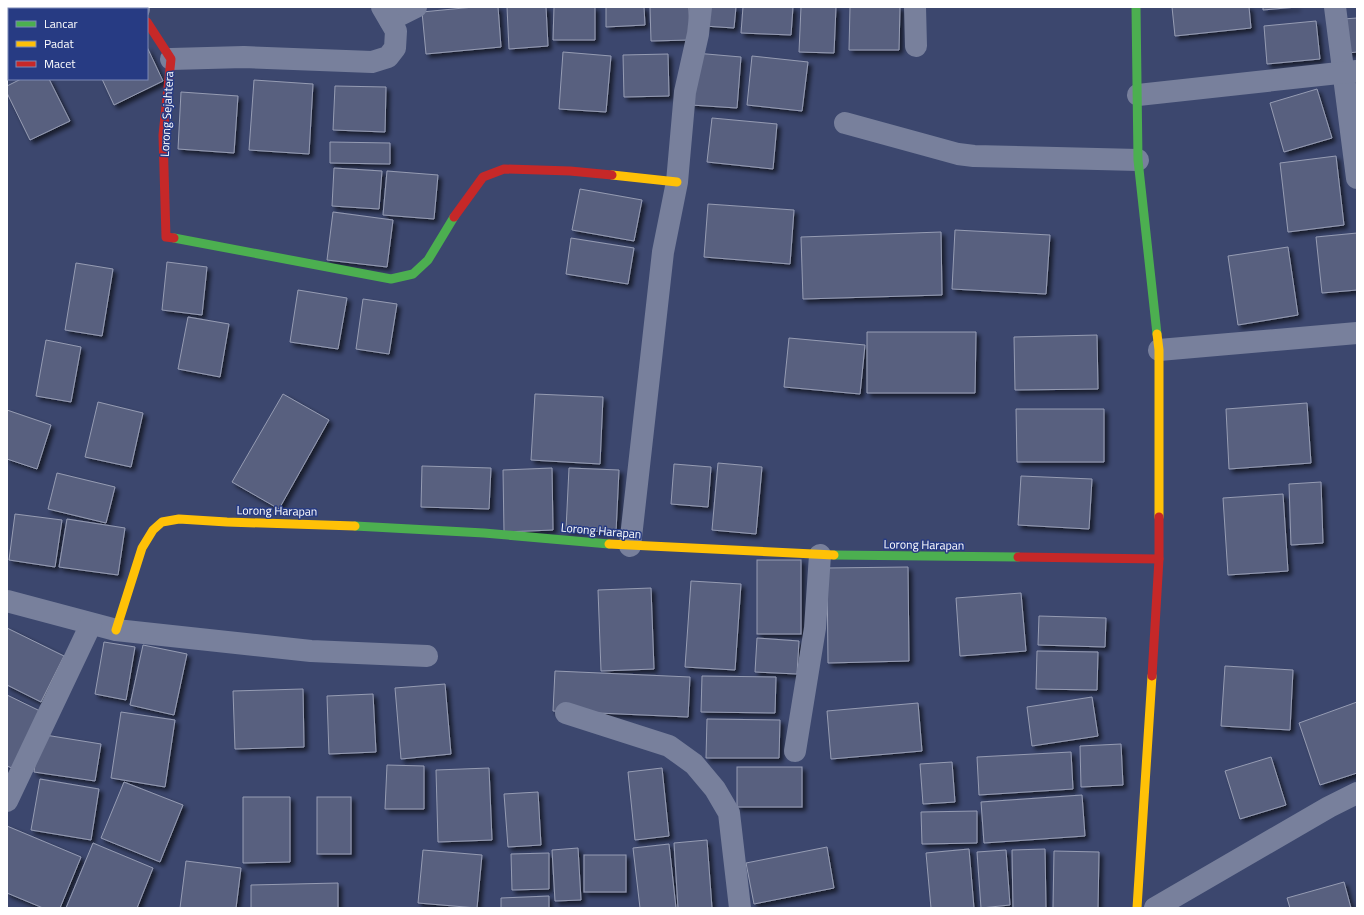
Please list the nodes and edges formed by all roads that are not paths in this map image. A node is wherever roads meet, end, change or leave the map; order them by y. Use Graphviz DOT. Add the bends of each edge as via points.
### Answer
graph roads {
  1 [pos="416,7"];
  2 [pos="701,7"];
  3 [pos="915,7"];
  4 [pos="1136,7"];
  5 [pos="1335,7"];
  6 [pos="386,14"];
  7 [pos="148,24"];
  8 [pos="916,46"];
  9 [pos="171,59"];
  10 [pos="1350,72"];
  11 [pos="1138,94"];
  12 [pos="845,124"];
  13 [pos="1138,160"];
  14 [pos="1357,178"];
  15 [pos="676,182"];
  16 [pos="1357,333"];
  17 [pos="1159,350"];
  18 [pos="630,546"];
  19 [pos="820,555"];
  20 [pos="1159,560"];
  21 [pos="7,601"];
  22 [pos="91,624"];
  23 [pos="116,630"];
  24 [pos="426,656"];
  25 [pos="566,713"];
  26 [pos="795,751"];
  27 [pos="1357,793"];
  28 [pos="7,801"];
  29 [pos="740,908"];
  30 [pos="1137,908"];
  31 [pos="1155,908"];
  1 -- 6 [label="street"];
  2 -- 15 [label="street" via="698,34 685,92"];
  3 -- 8 [label="street"];
  4 -- 11 [label="street"];
  5 -- 10 [label="street"];
  6 -- 9 [label="street" via="396,31 395,48 388,57 372,62 244,57"];
  7 -- 9 [label="street, Lorong Sejahtera"];
  9 -- 15 [label="street, Lorong Sejahtera" via="163,135 166,237 391,279 413,274 428,260 450,223 483,177 504,169 570,171"];
  10 -- 11 [label="street"];
  10 -- 14 [label="street"];
  11 -- 13 [label="street"];
  12 -- 13 [label="street" via="974,156"];
  13 -- 17 [label="street"];
  15 -- 18 [label="street" via="663,252"];
  16 -- 17 [label="street"];
  17 -- 20 [label="street"];
  18 -- 19 [label="street, Lorong Harapan"];
  18 -- 23 [label="street, Lorong Harapan" via="484,533 179,519 162,522 153,530 142,548"];
  19 -- 20 [label="street, Lorong Harapan"];
  19 -- 26 [label="street" via="815,628"];
  20 -- 30 [label="street"];
  21 -- 22 [label="street"];
  22 -- 23 [label="street"];
  22 -- 28 [label="street"];
  23 -- 24 [label="street" via="311,651"];
  25 -- 29 [label="street" via="669,746 694,764 715,789 729,813"];
  27 -- 31 [label="street"];
}
